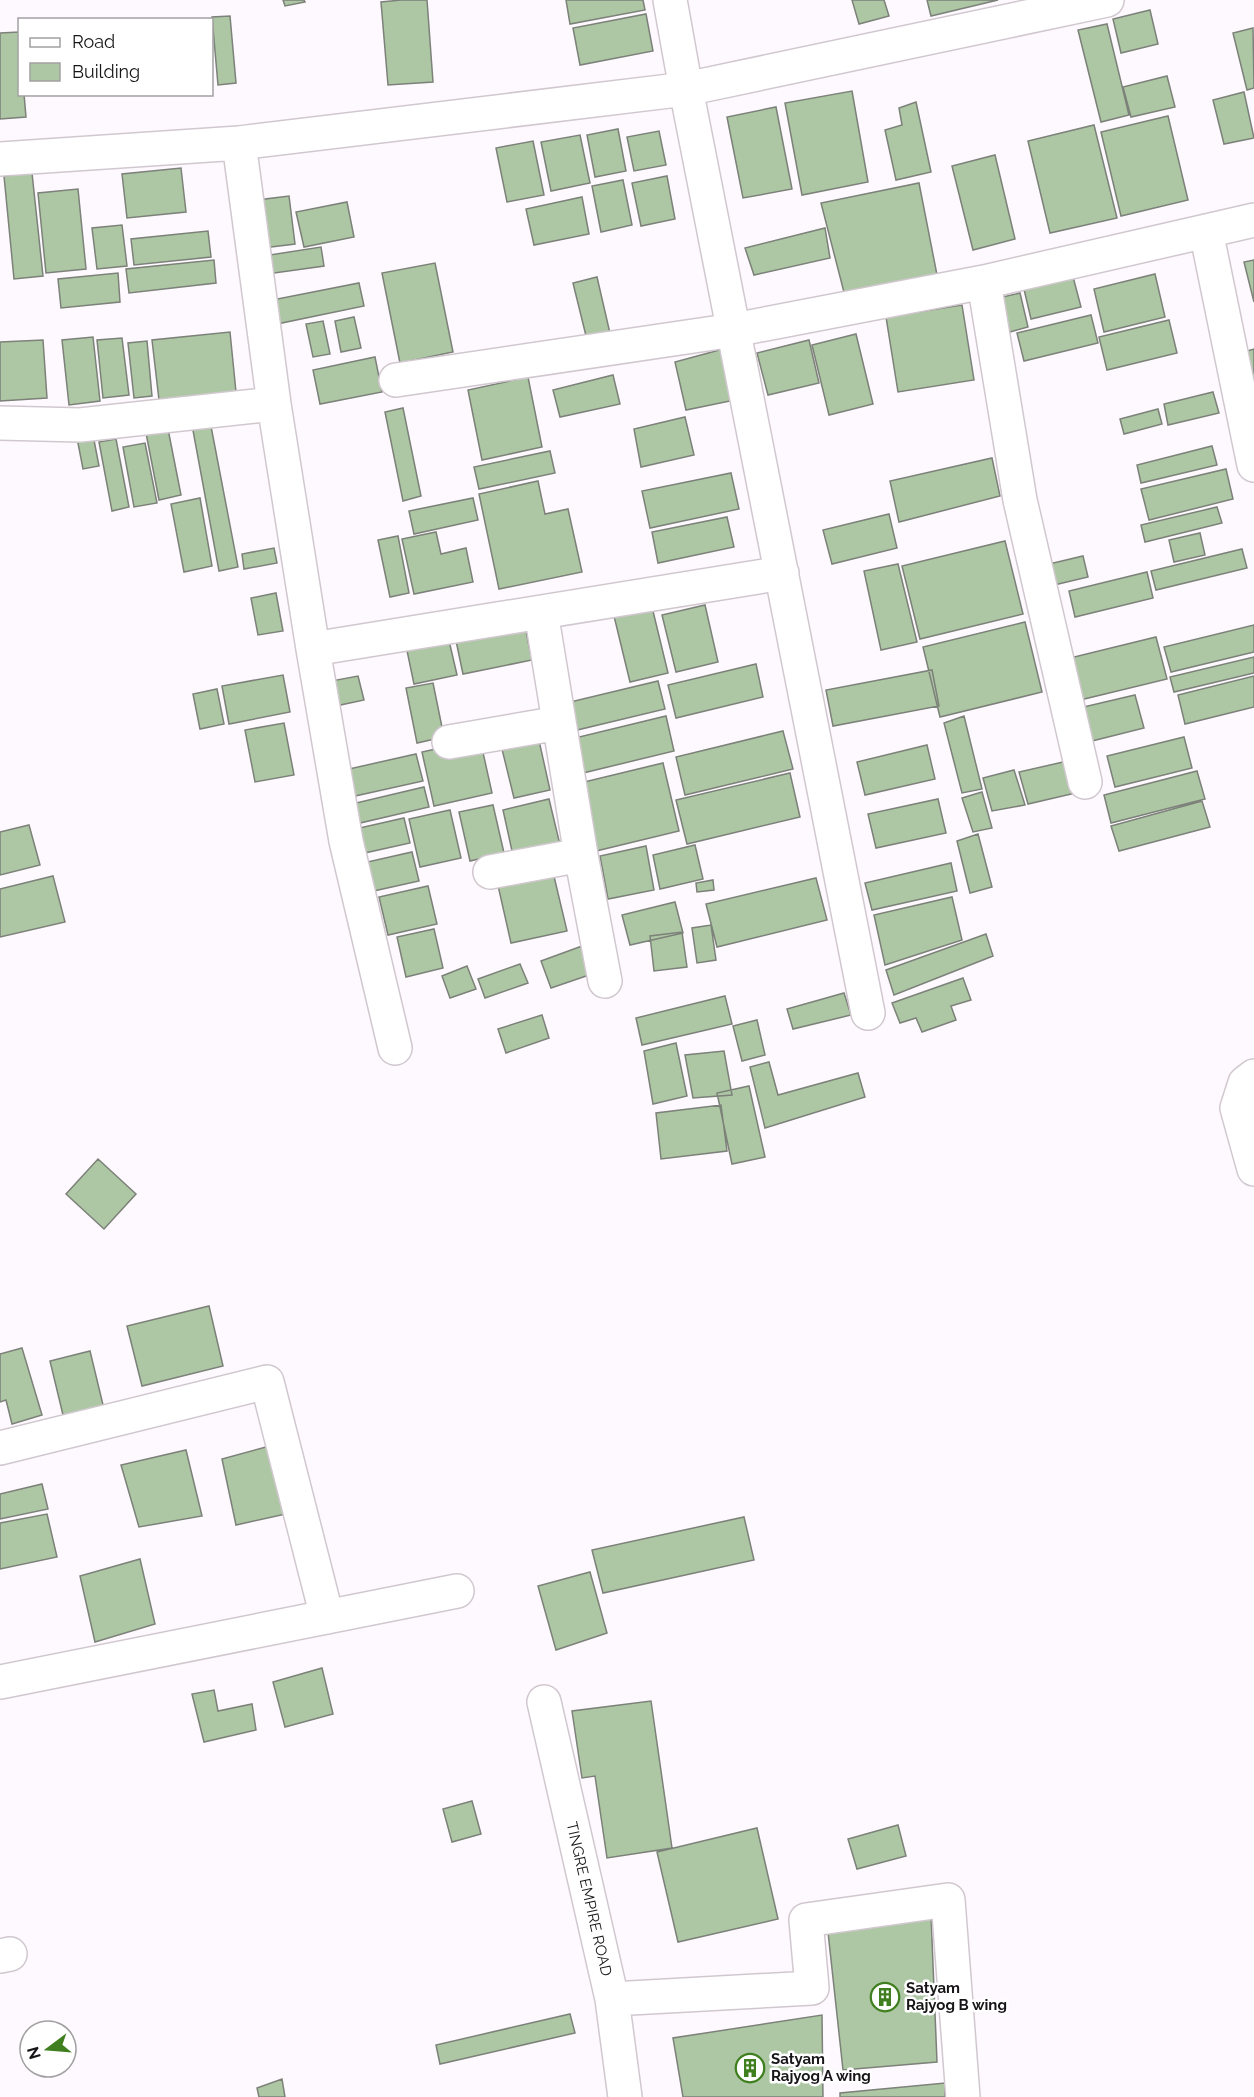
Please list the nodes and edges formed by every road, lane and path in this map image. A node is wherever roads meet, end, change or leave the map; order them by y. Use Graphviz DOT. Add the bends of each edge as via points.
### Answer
graph roads {
  1 [pos="670,0"];
  2 [pos="1107,0"];
  3 [pos="686,89"];
  4 [pos="239,143"];
  5 [pos="0,159"];
  6 [pos="1254,220"];
  7 [pos="1206,231"];
  8 [pos="984,282"];
  9 [pos="734,330"];
  10 [pos="396,380"];
  11 [pos="274,404"];
  12 [pos="0,423"];
  13 [pos="1254,465"];
  14 [pos="782,573"];
  15 [pos="541,612"];
  16 [pos="313,649"];
  17 [pos="559,723"];
  18 [pos="449,742"];
  19 [pos="1085,782"];
  20 [pos="581,855"];
  21 [pos="490,872"];
  22 [pos="605,981"];
  23 [pos="868,1013"];
  24 [pos="395,1048"];
  25 [pos="1254,1076"];
  26 [pos="1254,1169"];
  27 [pos="0,1448"];
  28 [pos="457,1591"];
  29 [pos="327,1617"];
  30 [pos="0,1682"];
  31 [pos="544,1702"];
  32 [pos="612,1999"];
  33 [pos="625,2097"];
  34 [pos="963,2097"];
  1 -- 3 [label="street"];
  2 -- 3 [label="street"];
  3 -- 4 [label="street"];
  3 -- 9 [label="street"];
  4 -- 5 [label="street"];
  4 -- 11 [label="street"];
  6 -- 7 [label="street"];
  7 -- 8 [label="street"];
  7 -- 13 [label="street"];
  8 -- 9 [label="street"];
  8 -- 19 [label="street" via="1020,500"];
  9 -- 10 [label="street"];
  9 -- 14 [label="street"];
  11 -- 12 [label="street" via="80,425"];
  11 -- 16 [label="street"];
  14 -- 15 [label="street"];
  14 -- 23 [label="street"];
  15 -- 16 [label="street"];
  15 -- 17 [label="street"];
  16 -- 24 [label="street" via="346,841"];
  17 -- 18 [label="street"];
  17 -- 20 [label="street"];
  20 -- 21 [label="street"];
  20 -- 22 [label="street"];
  25 -- 26 [label="street" via="1245,1083 1237,1108"];
  27 -- 29 [label="street" via="267,1382"];
  28 -- 29 [label="street"];
  29 -- 30 [label="street"];
  31 -- 32 [label="street, TINGRE EMPIRE ROAD"];
  32 -- 33 [label="street, TINGRE EMPIRE ROAD"];
  32 -- 34 [label="street" via="812,1988 806,1920 948,1900"];
}
